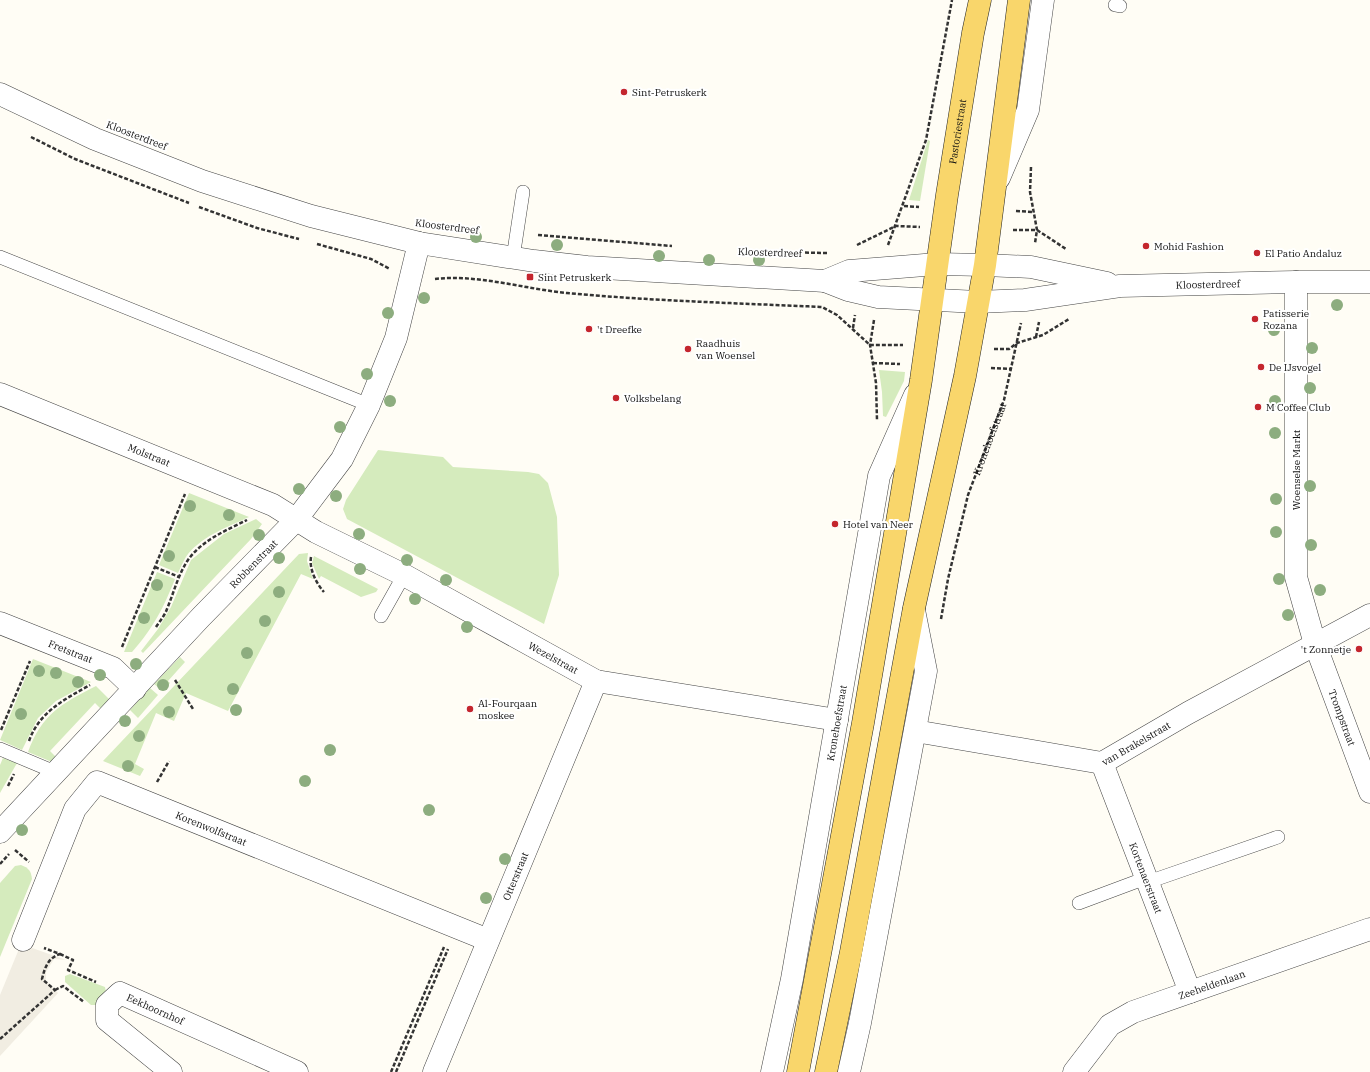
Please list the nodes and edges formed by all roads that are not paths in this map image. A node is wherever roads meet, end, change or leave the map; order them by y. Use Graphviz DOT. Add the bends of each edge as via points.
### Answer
graph roads {
  1 [pos="980,0"];
  2 [pos="1019,0"];
  3 [pos="1043,0"];
  4 [pos="0,94"];
  5 [pos="996,185"];
  6 [pos="523,192"];
  7 [pos="419,243"];
  8 [pos="0,257"];
  9 [pos="513,258"];
  10 [pos="937,264"];
  11 [pos="985,265"];
  12 [pos="825,281"];
  13 [pos="1296,282"];
  14 [pos="1370,282"];
  15 [pos="1120,286"];
  16 [pos="932,300"];
  17 [pos="978,302"];
  18 [pos="921,380"];
  19 [pos="0,394"];
  20 [pos="369,405"];
  21 [pos="296,520"];
  22 [pos="404,574"];
  23 [pos="914,608"];
  24 [pos="1370,615"];
  25 [pos="381,616"];
  26 [pos="0,622"];
  27 [pos="1315,644"];
  28 [pos="596,680"];
  29 [pos="134,689"];
  30 [pos="837,720"];
  31 [pos="915,731"];
  32 [pos="0,750"];
  33 [pos="1102,763"];
  34 [pos="55,772"];
  35 [pos="1370,792"];
  36 [pos="1278,837"];
  37 [pos="5,839"];
  38 [pos="1147,880"];
  39 [pos="1079,903"];
  40 [pos="1370,929"];
  41 [pos="23,940"];
  42 [pos="488,940"];
  43 [pos="1190,992"];
  44 [pos="171,1072"];
  45 [pos="297,1072"];
  46 [pos="434,1072"];
  47 [pos="772,1072"];
  48 [pos="798,1072"];
  49 [pos="826,1072"];
  50 [pos="849,1072"];
  51 [pos="1074,1072"];
  1 -- 10 [label="main road, Pastoriestraat"];
  2 -- 5 [label="main road"];
  3 -- 5 [label="street" via="1028,110"];
  4 -- 7 [label="street, Kloosterdreef" via="95,139 202,181 311,216"];
  5 -- 11 [label="main road"];
  6 -- 9 [label="lane"];
  7 -- 9 [label="street, Kloosterdreef"];
  7 -- 20 [label="street, Robbenstraat" via="396,338"];
  8 -- 20 [label="lane"];
  9 -- 12 [label="street, Kloosterdreef" via="587,266"];
  10 -- 11 [label="street, Kloosterdreef"];
  10 -- 12 [label="street, Kloosterdreef" via="849,271"];
  10 -- 16 [label="main road, Kronehoefstraat"];
  11 -- 15 [label="street, Kloosterdreef" via="1031,268"];
  11 -- 17 [label="main road"];
  12 -- 16 [label="street, Kloosterdreef" via="878,297"];
  13 -- 14 [label="street"];
  13 -- 15 [label="street, Kloosterdreef"];
  13 -- 27 [label="street, Woenselse Markt" via="1296,577"];
  15 -- 17 [label="street, Kloosterdreef" via="1025,300"];
  16 -- 17 [label="street, Kloosterdreef"];
  16 -- 18 [label="main road, Kronehoefstraat"];
  17 -- 23 [label="main road" via="965,376"];
  18 -- 30 [label="street, Kronehoefstraat" via="879,476"];
  18 -- 48 [label="main road, Kronehoefstraat" via="863,723"];
  19 -- 21 [label="street, Molstraat" via="273,505"];
  20 -- 21 [label="street, Robbenstraat" via="342,459"];
  21 -- 22 [label="street, Wezelstraat"];
  21 -- 29 [label="street, Robbenstraat"];
  22 -- 25 [label="lane"];
  22 -- 28 [label="street, Wezelstraat"];
  23 -- 31 [label="street" via="926,671"];
  23 -- 49 [label="main road"];
  24 -- 27 [label="street"];
  26 -- 29 [label="street, Fretstraat" via="113,668"];
  27 -- 33 [label="street, van Brakelstraat"];
  27 -- 35 [label="street, Trompstraat"];
  28 -- 30 [label="street, Wezelstraat"];
  28 -- 42 [label="street, Otterstraat"];
  29 -- 34 [label="street, Robbenstraat"];
  30 -- 47 [label="street, Kronehoefstraat" via="792,979"];
  31 -- 33 [label="street, van Brakelstraat"];
  31 -- 50 [label="street"];
  32 -- 34 [label="lane"];
  33 -- 38 [label="street, Kortenaerstraat"];
  34 -- 37 [label="street, Robbenstraat"];
  36 -- 38 [label="lane"];
  38 -- 39 [label="lane"];
  38 -- 43 [label="street, Kortenaerstraat"];
  40 -- 43 [label="street, Zeeheldenlaan"];
  41 -- 42 [label="street, Korenwolfstraat" via="75,809 97,782"];
  42 -- 46 [label="street, Otterstraat"];
  43 -- 51 [label="street, Zeeheldenlaan" via="1133,1012 1110,1025"];
  44 -- 45 [label="street, Eekhoornhof" via="107,1020 107,1005 120,993"];
}
